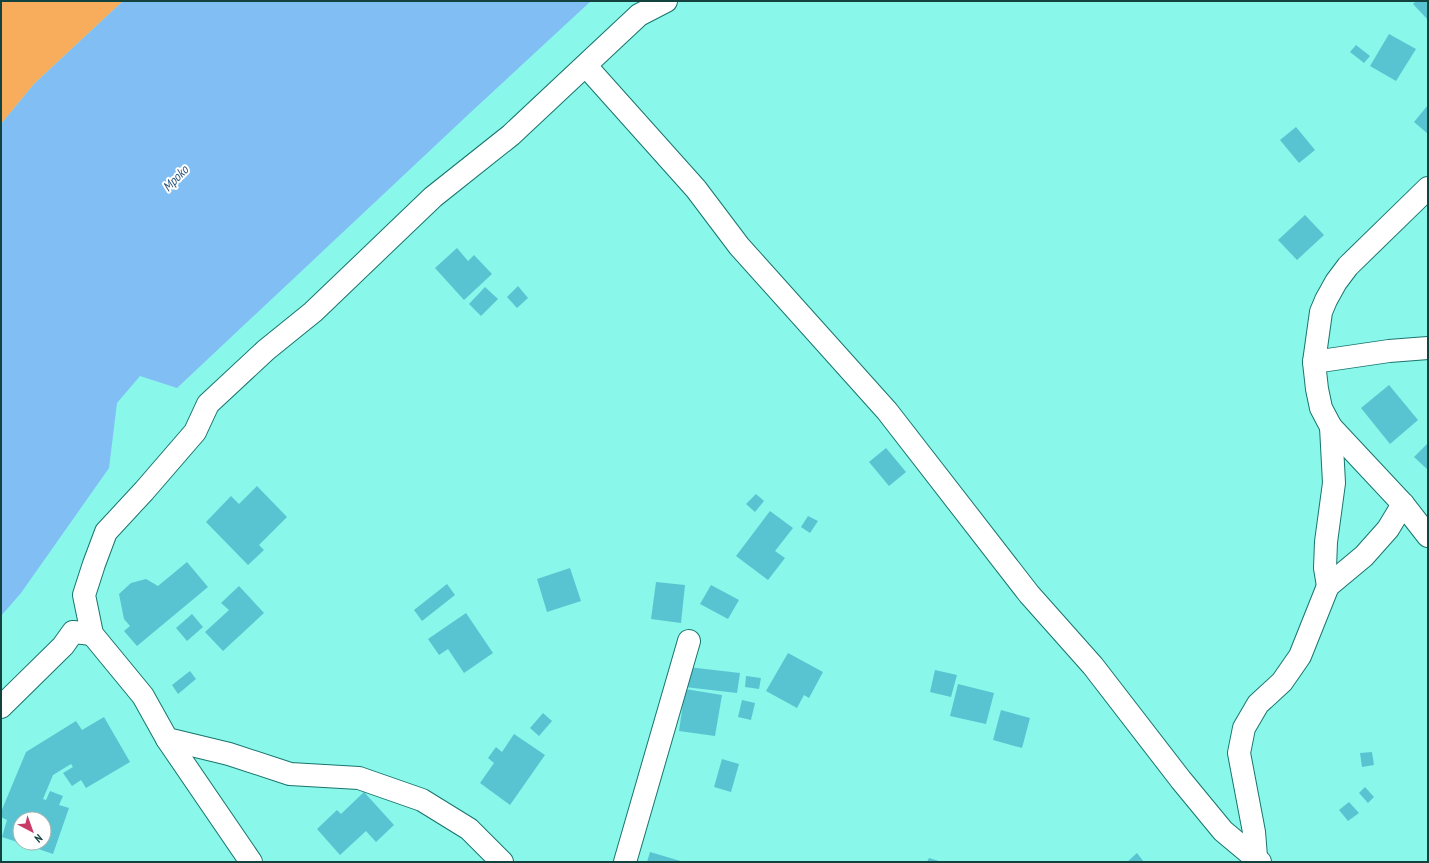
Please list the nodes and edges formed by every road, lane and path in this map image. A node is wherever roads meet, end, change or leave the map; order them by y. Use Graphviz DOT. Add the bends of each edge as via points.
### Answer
graph roads {
  1 [pos="666,1"];
  2 [pos="586,66"];
  3 [pos="1428,188"];
  4 [pos="1428,348"];
  5 [pos="1314,362"];
  6 [pos="1331,427"];
  7 [pos="1403,504"];
  8 [pos="1428,536"];
  9 [pos="1328,586"];
  10 [pos="92,634"];
  11 [pos="689,641"];
  12 [pos="1,707"];
  13 [pos="168,739"];
  14 [pos="1258,860"];
  15 [pos="251,862"];
  16 [pos="502,862"];
  17 [pos="625,862"];
  1 -- 2 [label="street" via="639,15"];
  2 -- 10 [label="street" via="511,135 432,197 313,312 266,350 208,404 195,432 106,532 84,595"];
  2 -- 14 [label="street" via="696,189 739,246 887,411 1029,594 1093,666 1223,831"];
  3 -- 5 [label="street" via="1348,266 1336,282 1322,312"];
  4 -- 5 [label="street"];
  5 -- 6 [label="street" via="1321,408"];
  6 -- 7 [label="street"];
  6 -- 9 [label="street" via="1334,483 1326,542 1325,568"];
  7 -- 8 [label="street"];
  7 -- 9 [label="street" via="1388,529 1364,556"];
  9 -- 14 [label="street" via="1300,656 1282,682 1258,704 1244,728 1239,752"];
  10 -- 12 [label="street" via="74,632"];
  10 -- 13 [label="street" via="143,696"];
  11 -- 17 [label="street"];
  13 -- 15 [label="street"];
  13 -- 16 [label="street" via="229,754 290,774 359,778 422,800 468,828"];
}
